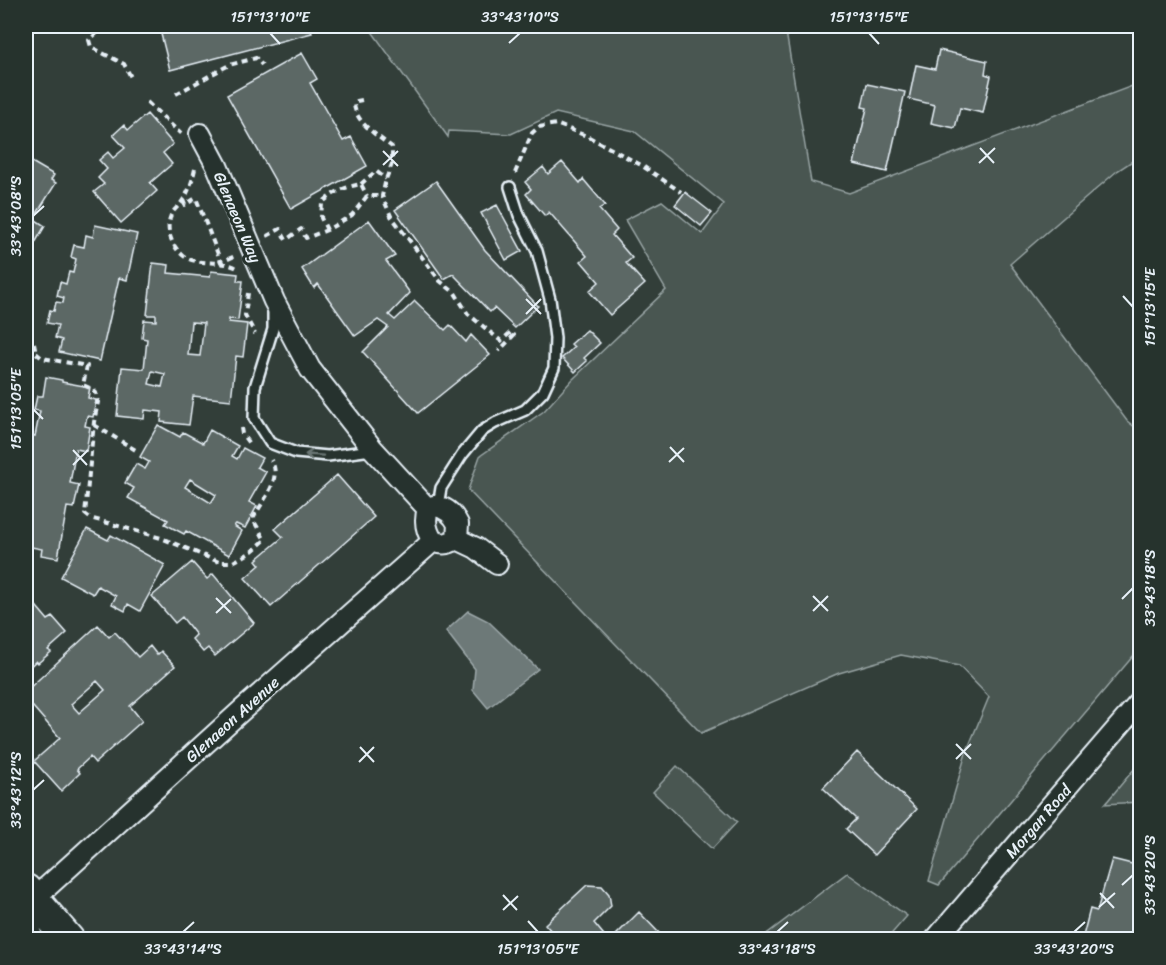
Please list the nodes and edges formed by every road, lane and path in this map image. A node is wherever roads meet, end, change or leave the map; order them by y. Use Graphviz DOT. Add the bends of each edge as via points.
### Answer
graph roads {
  1 [pos="105,26"];
  2 [pos="262,66"];
  3 [pos="132,79"];
  4 [pos="176,94"];
  5 [pos="363,100"];
  6 [pos="147,102"];
  7 [pos="193,137"];
  8 [pos="196,162"];
  9 [pos="386,179"];
  10 [pos="361,184"];
  11 [pos="510,187"];
  12 [pos="681,192"];
  13 [pos="367,196"];
  14 [pos="382,196"];
  15 [pos="183,200"];
  16 [pos="327,230"];
  17 [pos="261,239"];
  18 [pos="241,259"];
  19 [pos="221,262"];
  20 [pos="241,271"];
  21 [pos="249,290"];
  22 [pos="274,301"];
  23 [pos="257,338"];
  24 [pos="34,343"];
  25 [pos="499,351"];
  26 [pos="240,421"];
  27 [pos="94,425"];
  28 [pos="253,448"];
  29 [pos="372,448"];
  30 [pos="139,452"];
  31 [pos="269,457"];
  32 [pos="433,508"];
  33 [pos="457,539"];
  34 [pos="433,541"];
  35 [pos="497,564"];
  36 [pos="1140,702"];
  37 [pos="27,900"];
  38 [pos="26,934"];
  39 [pos="28,939"];
  40 [pos="69,939"];
  41 [pos="935,939"];
  1 -- 3 [label="path" via="89,40 91,47 124,64"];
  2 -- 4 [label="path" via="256,58 229,65"];
  5 -- 9 [label="path" via="354,105 355,111 364,124 392,147 392,164"];
  6 -- 7 [label="path"];
  7 -- 22 [label="street, Glenaeon Way" via="217,166"];
  8 -- 15 [label="path" via="192,184"];
  9 -- 10 [label="path" via="376,171"];
  9 -- 14 [label="path"];
  10 -- 13 [label="path"];
  10 -- 16 [label="path" via="344,187 322,203 321,218"];
  11 -- 12 [label="path" via="532,132 556,124 641,165"];
  11 -- 32 [label="lane" via="537,251 550,300 554,368 543,392 525,410 482,431 462,455"];
  13 -- 14 [label="path"];
  13 -- 16 [label="path" via="352,215"];
  14 -- 25 [label="path" via="391,216 419,255 455,293 468,314 501,341 510,332 514,335"];
  15 -- 19 [label="path" via="185,205 196,198"];
  15 -- 19 [label="path" via="170,217 174,246 187,258"];
  16 -- 17 [label="path" via="306,238 301,229 286,240 280,229"];
  18 -- 19 [label="path" via="233,255"];
  19 -- 20 [label="path"];
  21 -- 23 [label="path" via="245,315"];
  22 -- 29 [label="street, Glenaeon Way" via="310,369"];
  29 -- 22 [label="lane, Glenaeon Way, one-way" via="328,456 296,453 270,443 254,418 255,387 273,329"];
  24 -- 27 [label="path" via="42,358 87,366 83,385 96,393 98,402"];
  26 -- 28 [label="path" via="242,434"];
  27 -- 30 [label="path"];
  27 -- 31 [label="path" via="85,514 161,538 219,562 233,562 265,540 254,517 276,477"];
  29 -- 32 [label="street, Glenaeon Way"];
  32 -- 33 [label="street" via="450,513 458,524"];
  32 -- 34 [label="street" via="425,519"];
  33 -- 34 [label="street" via="449,544"];
  33 -- 35 [label="street"];
  34 -- 37 [label="street, Glenaeon Avenue" via="47,887"];
  36 -- 41 [label="street, Morgan Road"];
  37 -- 40 [label="main road"];
  38 -- 39 [label="main road"];
}
